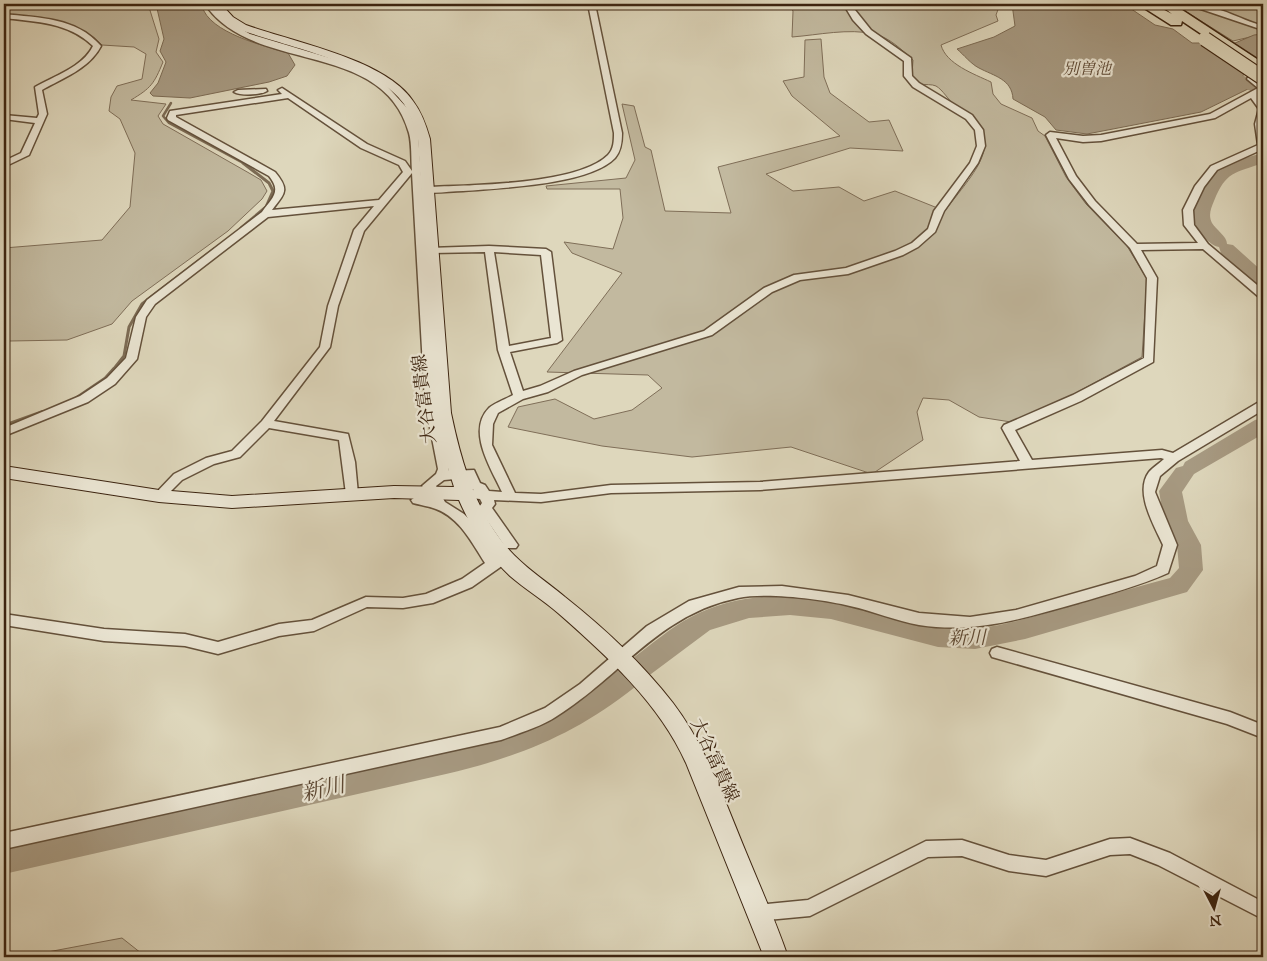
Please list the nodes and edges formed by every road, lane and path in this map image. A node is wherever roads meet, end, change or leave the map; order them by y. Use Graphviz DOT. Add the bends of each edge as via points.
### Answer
graph roads {
  1 [pos="208,4"];
  2 [pos="216,4"];
  3 [pos="854,4"];
  4 [pos="1144,4"];
  5 [pos="1165,4"];
  6 [pos="1190,4"];
  7 [pos="594,5"];
  8 [pos="1207,5"];
  9 [pos="4,16"];
  10 [pos="1263,28"];
  11 [pos="1211,38"];
  12 [pos="1263,69"];
  13 [pos="1263,76"];
  14 [pos="238,92"];
  15 [pos="289,95"];
  16 [pos="1252,95"];
  17 [pos="4,118"];
  18 [pos="40,121"];
  19 [pos="4,164"];
  20 [pos="428,190"];
  21 [pos="380,204"];
  22 [pos="265,214"];
  23 [pos="1205,246"];
  24 [pos="1134,247"];
  25 [pos="489,249"];
  26 [pos="432,250"];
  27 [pos="1263,294"];
  28 [pos="504,350"];
  29 [pos="519,396"];
  30 [pos="1263,405"];
  31 [pos="266,424"];
  32 [pos="4,432"];
  33 [pos="1174,458"];
  34 [pos="1028,465"];
  35 [pos="4,472"];
  36 [pos="449,475"];
  37 [pos="352,494"];
  38 [pos="465,494"];
  39 [pos="159,496"];
  40 [pos="484,496"];
  41 [pos="511,497"];
  42 [pos="437,499"];
  43 [pos="416,500"];
  44 [pos="483,515"];
  45 [pos="459,517"];
  46 [pos="503,556"];
  47 [pos="4,620"];
  48 [pos="997,653"];
  49 [pos="618,658"];
  50 [pos="1263,732"];
  51 [pos="4,841"];
  52 [pos="1263,911"];
  53 [pos="758,913"];
  54 [pos="776,957"];
  1 -- 36 [label="street" via="219,18 236,30 346,65 371,77 392,93 404,108 414,134 431,402 444,469"];
  2 -- 20 [label="main road, 大谷富貴線" via="242,28 351,62 380,77 405,96 421,124"];
  3 -- 29 [label="street" via="851,10 856,22 908,60 908,76 916,85 969,117 978,130 981,146 974,163 939,211 932,230 915,245 898,253 848,271 798,277 768,290 708,333 578,373 544,389"];
  4 -- 11 [label="highway"];
  5 -- 11 [label="highway"];
  6 -- 8 [label="street"];
  7 -- 20 [label="street" via="618,133 618,146 610,159 594,169 574,175"];
  8 -- 10 [label="street" via="1232,20"];
  9 -- 18 [label="street" via="56,22 87,34 97,46 95,53 85,62 38,89"];
  11 -- 12 [label="highway"];
  11 -- 13 [label="highway, bridge"];
  13 -- 16 [label="street" via="1252,76 1251,79 1263,87"];
  14 -- 15 [label="street" via="277,88"];
  15 -- 21 [label="street" via="364,146 402,163 408,172"];
  15 -- 22 [label="street" via="173,113 171,118 272,174 280,184 280,194"];
  16 -- 23 [label="street" via="1263,109 1259,124 1263,146 1214,168 1188,210 1189,225"];
  16 -- 24 [label="street" via="1212,116 1083,139 1050,135 1072,177"];
  17 -- 18 [label="street"];
  18 -- 19 [label="street" via="25,155"];
  20 -- 26 [label="main road, 大谷富貴線"];
  21 -- 22 [label="street"];
  21 -- 31 [label="street" via="359,230 333,306 325,347"];
  22 -- 32 [label="street" via="151,302 141,317 131,359 111,381 84,399"];
  23 -- 24 [label="street"];
  23 -- 27 [label="street"];
  24 -- 34 [label="street" via="1152,278 1148,360 1077,398 1008,428"];
  25 -- 26 [label="street"];
  25 -- 28 [label="street"];
  25 -- 28 [label="street" via="546,252 557,340"];
  26 -- 36 [label="main road, 大谷富貴線"];
  28 -- 29 [label="street"];
  29 -- 41 [label="street" via="493,411 487,424 486,445"];
  30 -- 33 [label="street"];
  31 -- 37 [label="street" via="344,437"];
  31 -- 39 [label="street" via="236,454 210,461 178,478"];
  33 -- 34 [label="street" via="1162,454"];
  33 -- 49 [label="street" via="1154,474 1149,492 1170,544 1163,569 1140,580 1016,615 970,623 919,619 848,600 782,591 739,592 694,605 652,630"];
  34 -- 41 [label="street" via="760,486 611,489 541,498"];
  35 -- 39 [label="main road"];
  36 -- 38 [label="main road, 大谷富貴線"];
  36 -- 40 [label="street" via="470,473"];
  36 -- 42 [label="street" via="428,486"];
  37 -- 39 [label="main road" via="260,502"];
  37 -- 42 [label="main road"];
  38 -- 40 [label="street"];
  38 -- 42 [label="main road"];
  38 -- 44 [label="main road, 大谷富貴線"];
  40 -- 41 [label="street"];
  40 -- 44 [label="street" via="489,504"];
  42 -- 43 [label="street"];
  42 -- 45 [label="street"];
  44 -- 45 [label="street"];
  44 -- 46 [label="main road, 大谷富貴線"];
  45 -- 46 [label="street"];
  46 -- 47 [label="street" via="467,582 428,599 403,603 366,602 314,625 279,630 218,648 185,640 104,636"];
  46 -- 49 [label="main road, 大谷富貴線" via="565,607"];
  48 -- 50 [label="street" via="1230,718"];
  49 -- 51 [label="street" via="586,688 550,713 501,733"];
  49 -- 53 [label="main road, 大谷富貴線" via="646,685 678,726 698,764"];
  52 -- 53 [label="street" via="1164,858 1130,846 1110,847 1046,868 1010,863 962,848 926,849 810,908"];
  53 -- 54 [label="main road, 大谷富貴線"];
}
